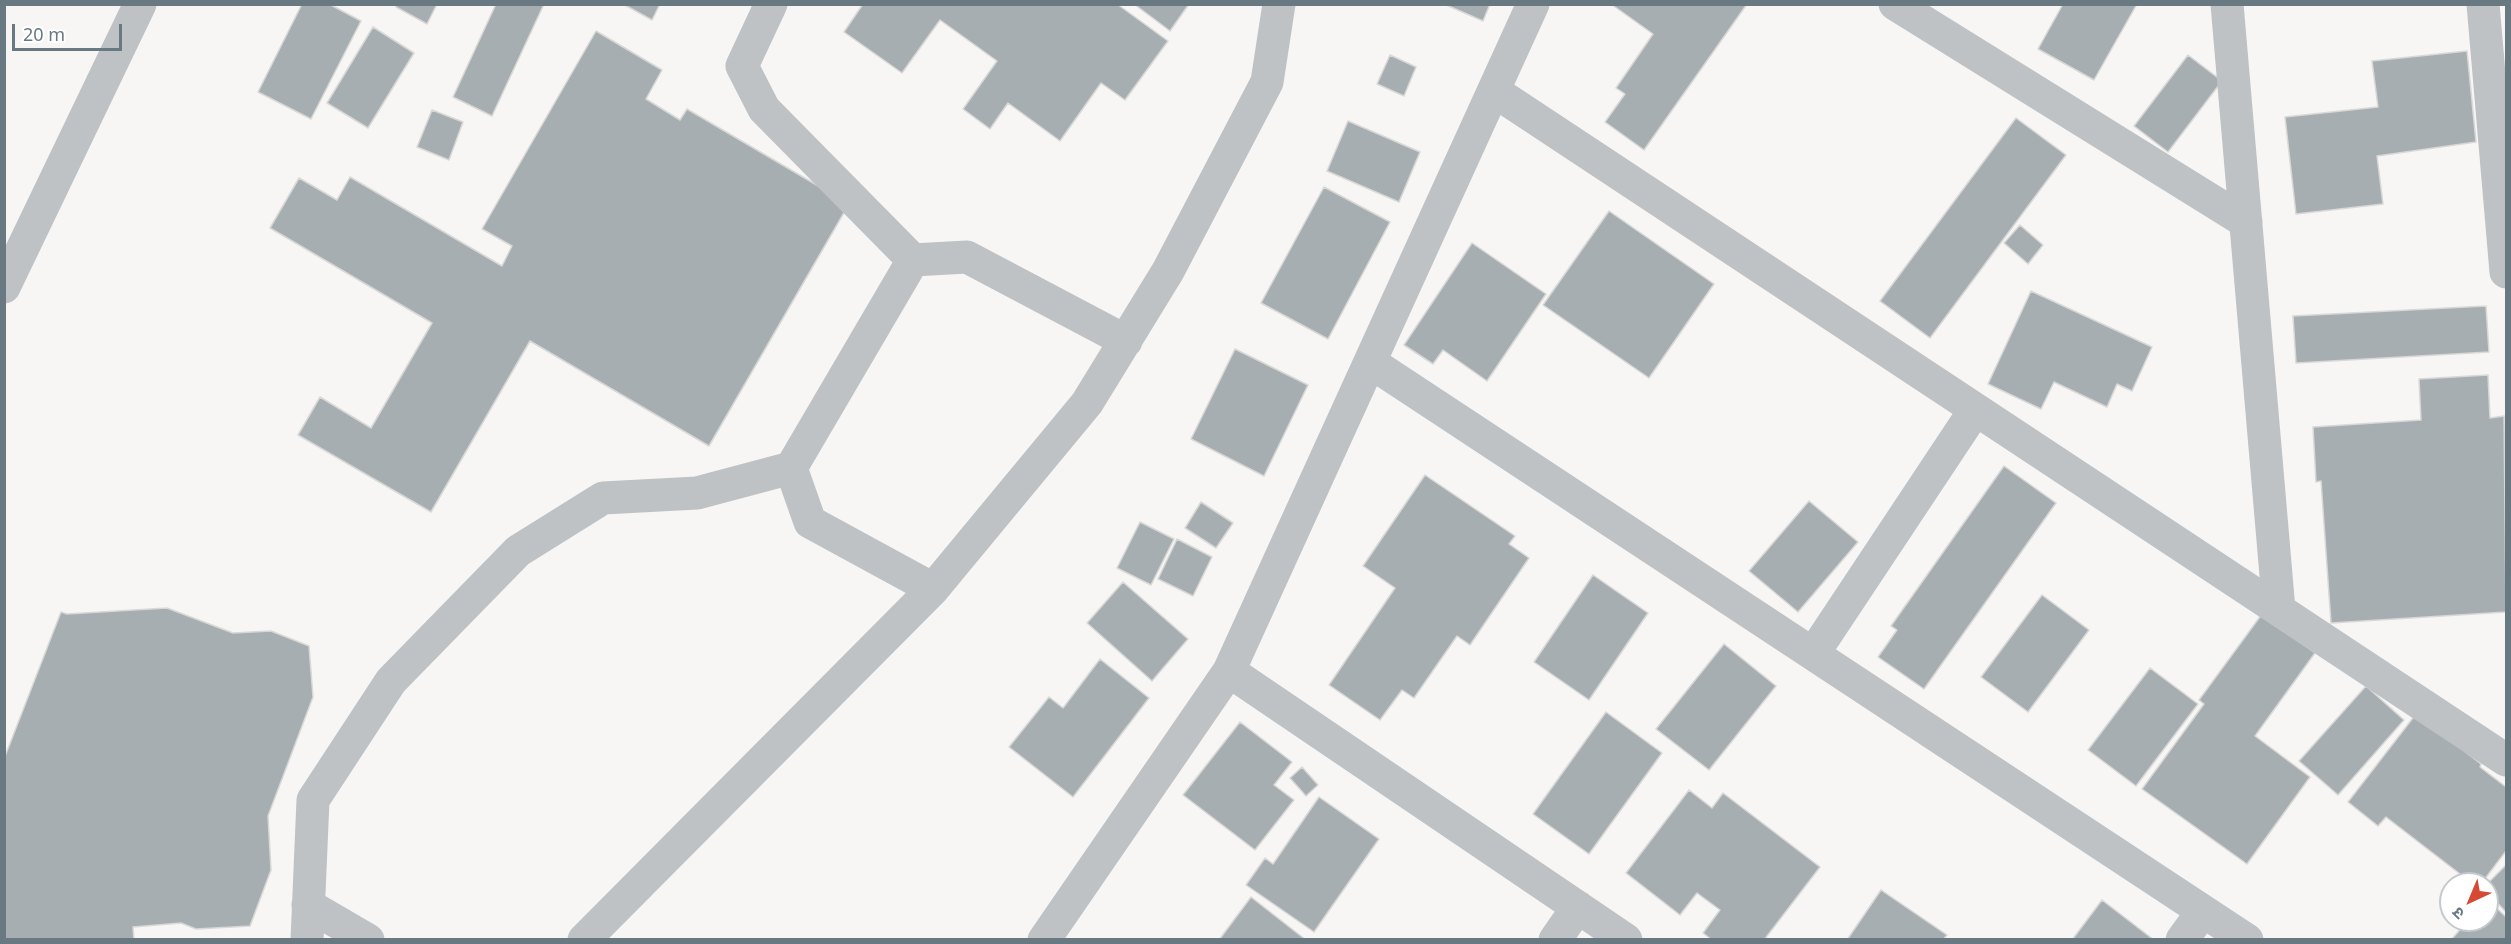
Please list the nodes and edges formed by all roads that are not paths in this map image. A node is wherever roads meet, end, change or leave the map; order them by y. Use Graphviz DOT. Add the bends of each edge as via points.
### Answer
graph roads {
  1 [pos="141,4"];
  2 [pos="771,4"];
  3 [pos="1279,4"];
  4 [pos="1533,4"];
  5 [pos="1895,4"];
  6 [pos="2227,4"];
  7 [pos="2482,4"];
  8 [pos="1494,91"];
  9 [pos="2246,222"];
  10 [pos="913,260"];
  11 [pos="2506,272"];
  12 [pos="4,287"];
  13 [pos="1126,341"];
  14 [pos="1370,362"];
  15 [pos="1976,410"];
  16 [pos="791,468"];
  17 [pos="933,589"];
  18 [pos="2279,610"];
  19 [pos="1813,654"];
  20 [pos="1229,671"];
  21 [pos="2506,760"];
  22 [pos="308,905"];
  23 [pos="1578,908"];
  24 [pos="2204,911"];
  25 [pos="307,939"];
  26 [pos="368,939"];
  27 [pos="584,939"];
  28 [pos="1044,939"];
  29 [pos="1554,939"];
  30 [pos="1626,939"];
  31 [pos="2182,939"];
  32 [pos="2247,939"];
  1 -- 12 [label="street"];
  2 -- 10 [label="street" via="742,66 764,109"];
  3 -- 13 [label="street" via="1267,82 1168,271"];
  4 -- 8 [label="street"];
  5 -- 9 [label="street"];
  6 -- 9 [label="street"];
  7 -- 11 [label="street"];
  8 -- 14 [label="street"];
  8 -- 15 [label="street"];
  9 -- 18 [label="street"];
  10 -- 13 [label="street" via="967,257"];
  10 -- 16 [label="street"];
  13 -- 17 [label="street" via="1087,403"];
  14 -- 19 [label="street"];
  14 -- 20 [label="street"];
  15 -- 18 [label="street"];
  15 -- 19 [label="street"];
  16 -- 17 [label="street" via="810,522"];
  16 -- 22 [label="street" via="697,493 603,498 518,551 391,681 313,800"];
  17 -- 27 [label="street"];
  18 -- 21 [label="street"];
  19 -- 24 [label="street"];
  20 -- 23 [label="street"];
  20 -- 28 [label="street"];
  22 -- 25 [label="street"];
  22 -- 26 [label="street"];
  23 -- 29 [label="street"];
  23 -- 30 [label="street"];
  24 -- 31 [label="street"];
  24 -- 32 [label="street"];
}
